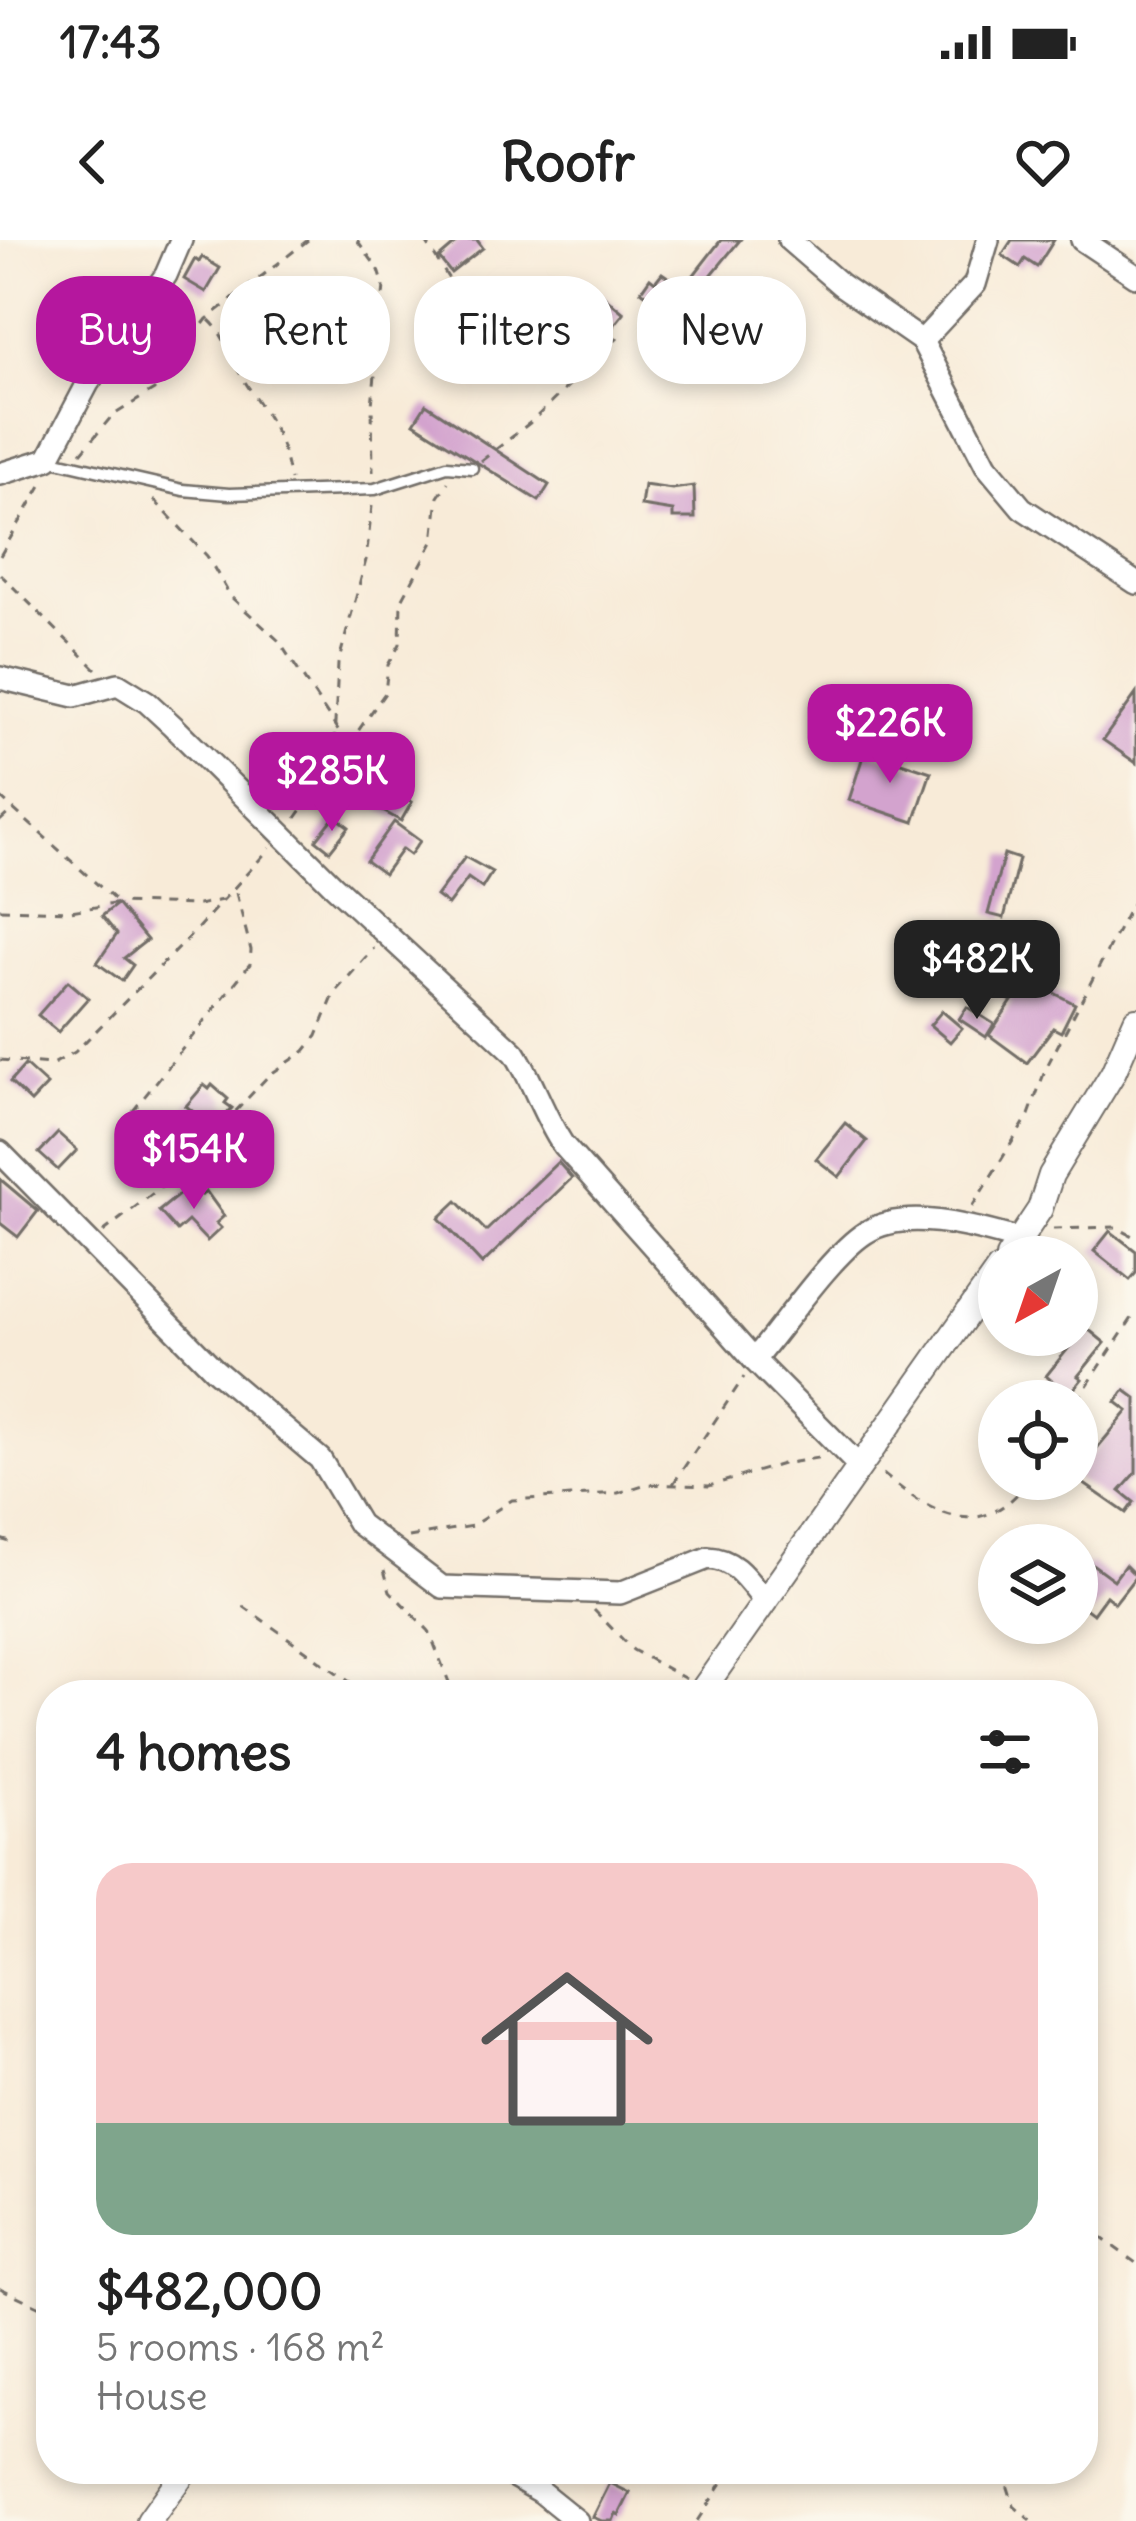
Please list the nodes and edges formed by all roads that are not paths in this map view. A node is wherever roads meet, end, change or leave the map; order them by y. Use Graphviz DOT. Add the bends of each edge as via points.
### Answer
graph roads {
  1 [pos="181,240"];
  2 [pos="789,240"];
  3 [pos="988,240"];
  4 [pos="1082,240"];
  5 [pos="1136,276"];
  6 [pos="922,341"];
  7 [pos="48,459"];
  8 [pos="472,468"];
  9 [pos="0,474"];
  10 [pos="1136,583"];
  11 [pos="0,679"];
  12 [pos="1136,1020"];
  13 [pos="0,1152"];
  14 [pos="988,1236"];
  15 [pos="1022,1236"];
  16 [pos="978,1296"];
  17 [pos="754,1360"];
  18 [pos="855,1457"];
  19 [pos="765,1602"];
  20 [pos="710,1680"];
  21 [pos="175,2484"];
  22 [pos="527,2484"];
  23 [pos="149,2521"];
  24 [pos="577,2521"];
  1 -- 7 [label="street"];
  2 -- 6 [label="street"];
  3 -- 6 [label="street" via="975,284"];
  4 -- 5 [label="street"];
  6 -- 10 [label="street" via="960,421 1008,493"];
  7 -- 8 [label="lane" via="229,494 375,489 447,466"];
  7 -- 9 [label="street"];
  11 -- 17 [label="street" via="76,696 118,684 172,724 515,1053 563,1145"];
  12 -- 15 [label="street"];
  13 -- 19 [label="street" via="215,1370 320,1459 349,1512 442,1586 620,1593 719,1558"];
  14 -- 17 [label="street" via="959,1223 867,1231"];
  16 -- 18 [label="street"];
  17 -- 18 [label="street"];
  18 -- 19 [label="street"];
  19 -- 20 [label="street"];
  21 -- 23 [label="street"];
  22 -- 24 [label="street"];
}
